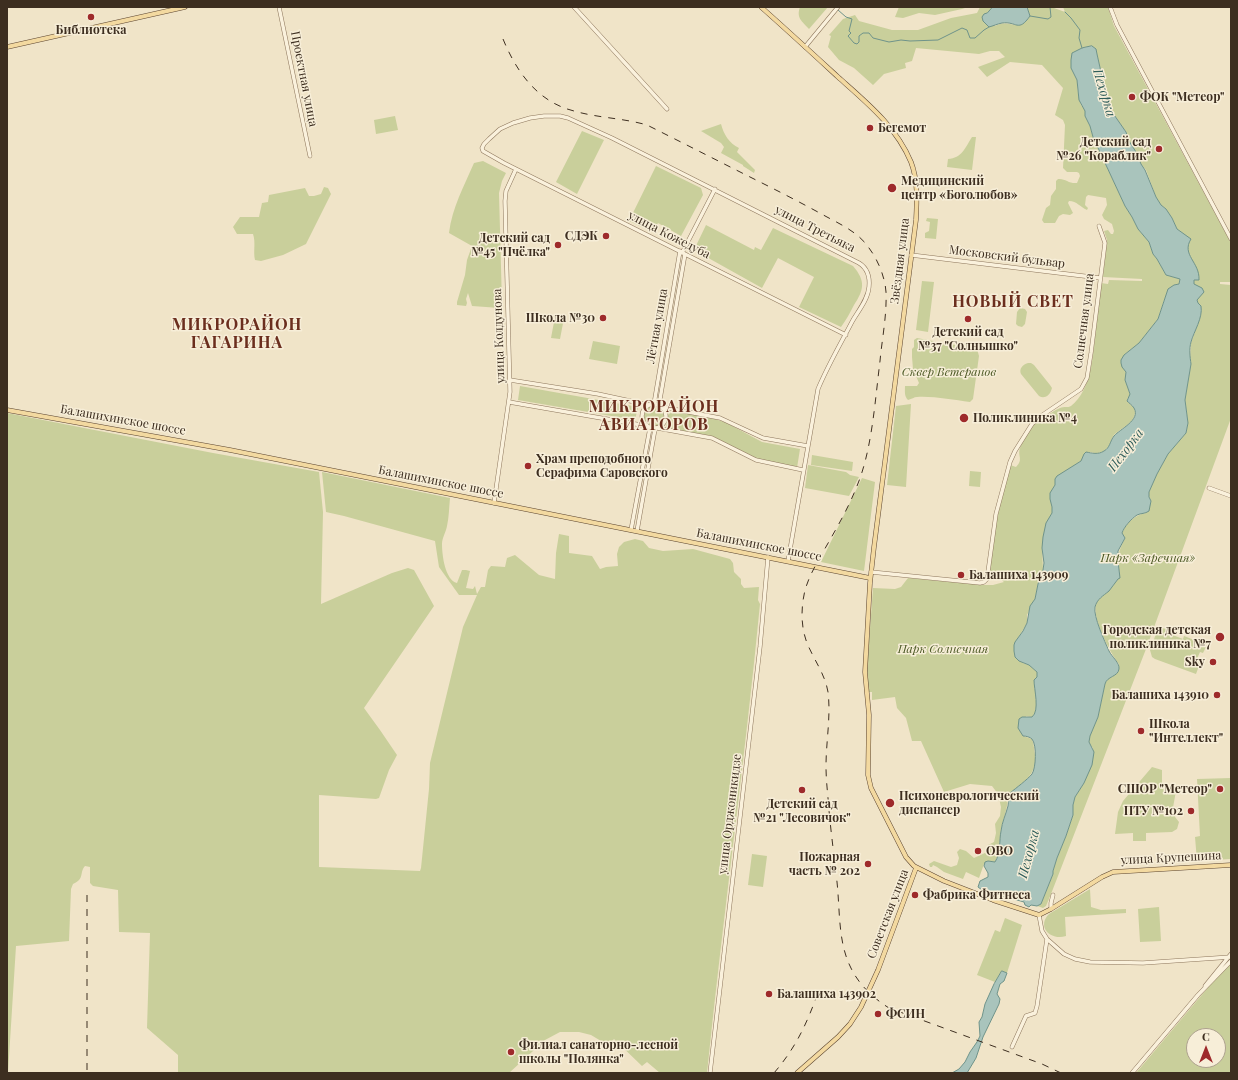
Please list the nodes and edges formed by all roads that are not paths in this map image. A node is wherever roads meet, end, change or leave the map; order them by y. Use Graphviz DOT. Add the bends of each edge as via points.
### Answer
graph roads {
  1 [pos="185,7"];
  2 [pos="279,7"];
  3 [pos="574,7"];
  4 [pos="761,7"];
  5 [pos="838,7"];
  6 [pos="1110,7"];
  7 [pos="7,47"];
  8 [pos="805,47"];
  9 [pos="666,109"];
  10 [pos="483,151"];
  11 [pos="310,156"];
  12 [pos="516,169"];
  13 [pos="715,189"];
  14 [pos="1099,226"];
  15 [pos="1231,239"];
  16 [pos="683,253"];
  17 [pos="911,255"];
  18 [pos="1100,278"];
  19 [pos="846,335"];
  20 [pos="510,380"];
  21 [pos="509,402"];
  22 [pos="652,404"];
  23 [pos="661,406"];
  24 [pos="7,410"];
  25 [pos="648,427"];
  26 [pos="656,428"];
  27 [pos="808,446"];
  28 [pos="803,470"];
  29 [pos="1209,488"];
  30 [pos="1231,496"];
  31 [pos="494,503"];
  32 [pos="631,530"];
  33 [pos="637,531"];
  34 [pos="768,557"];
  35 [pos="788,561"];
  36 [pos="871,572"];
  37 [pos="870,578"];
  38 [pos="1231,865"];
  39 [pos="916,868"];
  40 [pos="1053,895"];
  41 [pos="1051,909"];
  42 [pos="1039,914"];
  43 [pos="1047,940"];
  44 [pos="1231,954"];
  45 [pos="1229,957"];
  46 [pos="1214,958"];
  47 [pos="1231,961"];
  48 [pos="1214,974"];
  49 [pos="1198,995"];
  50 [pos="1012,1047"];
  51 [pos="710,1073"];
  52 [pos="797,1073"];
  53 [pos="1132,1073"];
  1 -- 7 [label="main road"];
  2 -- 11 [label="street, Проектная улица"];
  3 -- 9 [label="street"];
  4 -- 8 [label="main road, Звёздная улица"];
  5 -- 8 [label="street"];
  6 -- 15 [label="street" via="1117,25"];
  8 -- 17 [label="main road, Звёздная улица" via="878,113 899,139 912,165 916,189"];
  10 -- 12 [label="street, улица Кожедуба"];
  10 -- 13 [label="street, улица Третьяка" via="482,148 489,139 500,129 513,123 532,117 560,116 612,138"];
  12 -- 16 [label="street, улица Кожедуба"];
  12 -- 20 [label="street, улица Колдунова" via="506,191 505,201"];
  13 -- 16 [label="street, Лётная улица"];
  13 -- 19 [label="street, улица Третьяка" via="864,266 869,278 868,292"];
  14 -- 18 [label="street, Солнечная улица" via="1105,243"];
  16 -- 19 [label="street, улица Кожедуба"];
  16 -- 22 [label="street, Лётная улица"];
  16 -- 23 [label="street, Лётная улица"];
  17 -- 18 [label="street, Московский бульвар"];
  17 -- 36 [label="main road, Звёздная улица"];
  18 -- 36 [label="street, Солнечная улица" via="1087,378 1081,388 1032,424 1015,451 996,514 987,579 980,583"];
  19 -- 27 [label="street, улица Третьяка" via="818,389"];
  20 -- 21 [label="street, улица Колдунова"];
  20 -- 22 [label="street"];
  21 -- 25 [label="street"];
  21 -- 31 [label="street, улица Колдунова"];
  22 -- 23 [label="street"];
  22 -- 25 [label="street" via="644,410 642,417"];
  23 -- 26 [label="street" via="666,417 664,424"];
  23 -- 27 [label="street" via="720,418 763,438"];
  24 -- 31 [label="main road, Балашихинское шоссе" via="230,450"];
  25 -- 26 [label="street"];
  25 -- 32 [label="street"];
  26 -- 28 [label="street" via="712,438 756,460"];
  26 -- 33 [label="street"];
  27 -- 28 [label="street, улица Третьяка"];
  28 -- 35 [label="street, улица Третьяка"];
  29 -- 30 [label="street"];
  31 -- 32 [label="main road, Балашихинское шоссе"];
  32 -- 33 [label="main road, Балашихинское шоссе"];
  33 -- 34 [label="main road, Балашихинское шоссе"];
  34 -- 35 [label="main road, Балашихинское шоссе"];
  34 -- 51 [label="street, улица Орджоникидзе"];
  35 -- 37 [label="main road, Балашихинское шоссе"];
  36 -- 37 [label="main road, Звёздная улица"];
  37 -- 39 [label="main road, Советская улица" via="865,672 869,715 868,779 906,857"];
  38 -- 41 [label="main road, улица Крупешина" via="1113,872"];
  39 -- 42 [label="main road" via="971,892"];
  39 -- 52 [label="main road, Советская улица" via="878,970 861,1007 838,1037"];
  40 -- 41 [label="street"];
  41 -- 42 [label="main road, улица Крупешина"];
  42 -- 43 [label="street" via="1042,931"];
  43 -- 46 [label="street" via="1064,954 1090,962 1142,963"];
  43 -- 50 [label="street" via="1035,1013 1026,1016"];
  44 -- 45 [label="street"];
  45 -- 46 [label="street"];
  45 -- 48 [label="street"];
  46 -- 48 [label="street" via="1218,962"];
  47 -- 49 [label="street"];
  48 -- 49 [label="street"];
  49 -- 53 [label="street"];
}
